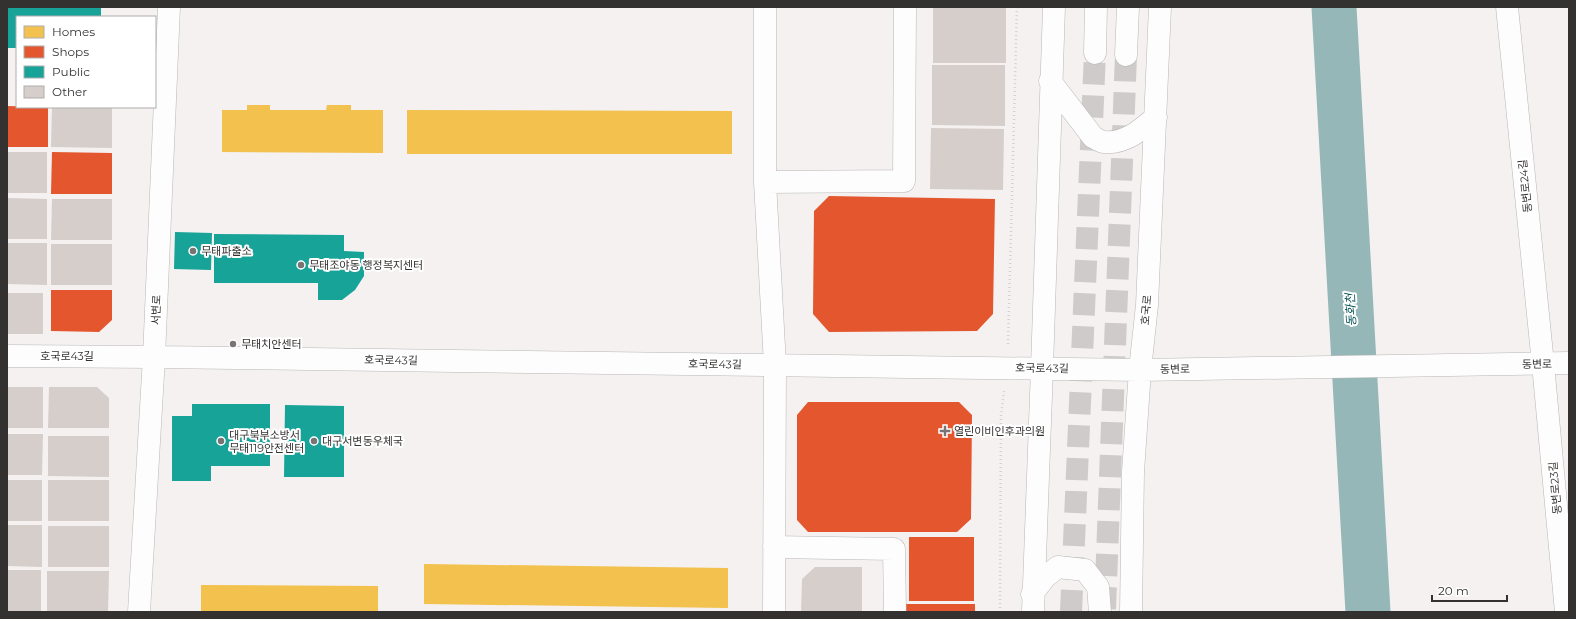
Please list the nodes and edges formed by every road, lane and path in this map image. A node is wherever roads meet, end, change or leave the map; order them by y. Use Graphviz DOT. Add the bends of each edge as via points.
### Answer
graph roads {
  1 [pos="169,7"];
  2 [pos="765,7"];
  3 [pos="905,7"];
  4 [pos="1017,7"];
  5 [pos="1054,7"];
  6 [pos="1096,7"];
  7 [pos="1128,7"];
  8 [pos="1160,7"];
  9 [pos="1507,7"];
  10 [pos="1095,53"];
  11 [pos="1126,55"];
  12 [pos="1050,81"];
  13 [pos="1156,117"];
  14 [pos="765,182"];
  15 [pos="7,356"];
  16 [pos="154,356"];
  17 [pos="1543,364"];
  18 [pos="1569,364"];
  19 [pos="775,365"];
  20 [pos="1007,368"];
  21 [pos="1042,368"];
  22 [pos="1140,370"];
  23 [pos="1564,529"];
  24 [pos="774,547"];
  25 [pos="1032,603"];
  26 [pos="139,612"];
  27 [pos="774,612"];
  28 [pos="895,612"];
  29 [pos="1000,612"];
  30 [pos="1100,612"];
  31 [pos="1131,612"];
  32 [pos="1566,612"];
  1 -- 16 [label="main road, 서변로"];
  2 -- 14 [label="main road"];
  3 -- 14 [label="main road" via="904,182"];
  4 -- 20 [label="path"];
  5 -- 12 [label="main road"];
  6 -- 10 [label="main road"];
  7 -- 11 [label="main road"];
  8 -- 13 [label="main road, 호국로"];
  9 -- 17 [label="main road, 동변로24길"];
  12 -- 13 [label="main road" via="1093,137 1103,142 1120,140 1136,134"];
  12 -- 21 [label="main road"];
  13 -- 22 [label="main road, 호국로" via="1147,305"];
  14 -- 19 [label="main road"];
  15 -- 16 [label="main road, 호국로43길"];
  16 -- 19 [label="main road, 호국로43길"];
  16 -- 26 [label="main road, 서변로"];
  17 -- 18 [label="main road, 동변로"];
  17 -- 22 [label="main road, 동변로"];
  17 -- 23 [label="main road, 동변로23길"];
  19 -- 20 [label="main road, 호국로43길"];
  19 -- 24 [label="main road"];
  20 -- 21 [label="main road, 호국로43길"];
  20 -- 29 [label="path" via="1001,415"];
  21 -- 22 [label="main road, 호국로43길"];
  21 -- 25 [label="main road"];
  22 -- 31 [label="main road, 호국로" via="1133,472"];
  23 -- 32 [label="main road, 동변로23길"];
  24 -- 27 [label="main road"];
  24 -- 28 [label="main road" via="894,550"];
  25 -- 30 [label="main road" via="1045,577 1058,567 1085,570 1098,587"];
}
